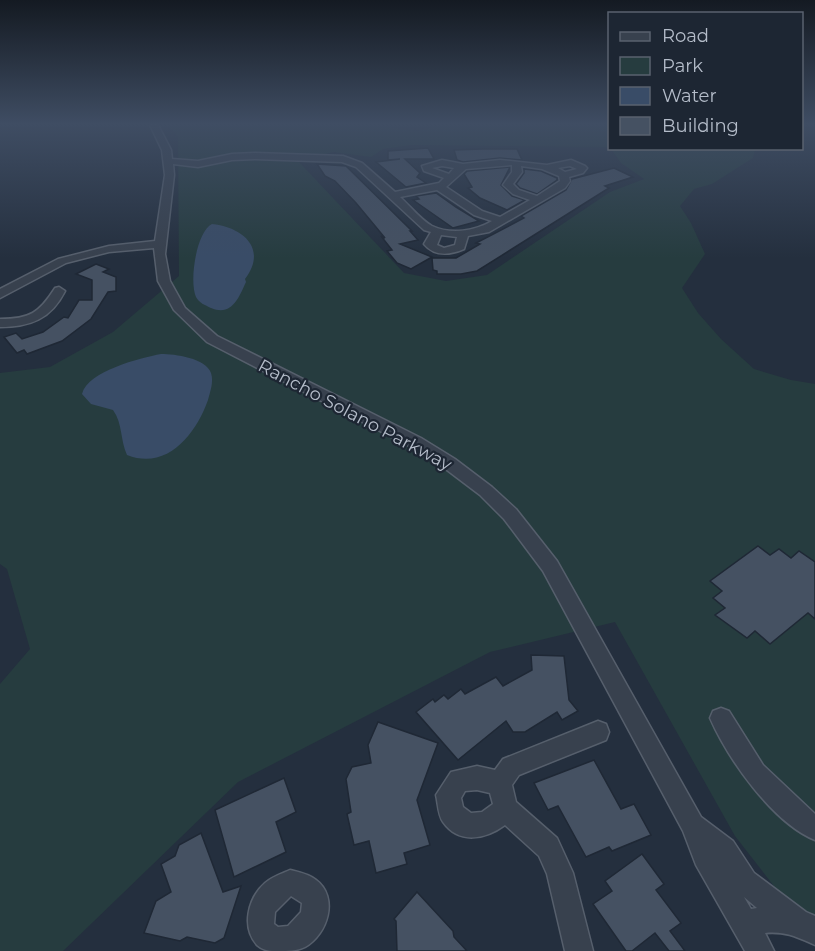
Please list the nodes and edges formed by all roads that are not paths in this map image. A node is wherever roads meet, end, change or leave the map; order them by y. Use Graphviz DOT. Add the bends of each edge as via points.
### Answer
graph roads {
  1 [pos="170,169"];
  2 [pos="364,169"];
  3 [pos="426,169"];
  4 [pos="461,169"];
  5 [pos="517,169"];
  6 [pos="553,169"];
  7 [pos="581,169"];
  8 [pos="564,175"];
  9 [pos="452,178"];
  10 [pos="439,187"];
  11 [pos="392,196"];
  12 [pos="539,200"];
  13 [pos="501,221"];
  14 [pos="437,232"];
  15 [pos="463,234"];
  16 [pos="159,244"];
  17 [pos="62,261"];
  18 [pos="59,291"];
  19 [pos="1,296"];
  20 [pos="0,323"];
  21 [pos="721,718"];
  22 [pos="598,732"];
  23 [pos="500,783"];
  24 [pos="506,809"];
  25 [pos="692,824"];
  26 [pos="815,828"];
  27 [pos="805,926"];
  28 [pos="745,938"];
  29 [pos="579,951"];
  30 [pos="760,951"];
  1 -- 16 [label="street, Rancho Solano Parkway"];
  2 -- 11 [label="street"];
  3 -- 9 [label="street"];
  4 -- 9 [label="street"];
  5 -- 12 [label="street" via="508,185"];
  6 -- 8 [label="street"];
  7 -- 8 [label="street"];
  8 -- 12 [label="street" via="562,186"];
  9 -- 10 [label="street"];
  10 -- 11 [label="street"];
  10 -- 13 [label="street" via="478,213"];
  11 -- 14 [label="street" via="420,223"];
  12 -- 13 [label="street"];
  13 -- 15 [label="street" via="485,230"];
  14 -- 15 [label="street"];
  14 -- 15 [label="street" via="430,244 441,251 460,247"];
  16 -- 17 [label="street" via="109,249"];
  16 -- 25 [label="street, Rancho Solano Parkway" via="159,266 165,286 195,327 449,462 510,514 550,566"];
  17 -- 19 [label="street" via="25,288"];
  17 -- 19 [label="street" via="47,263 4,282"];
  18 -- 20 [label="street" via="46,312 25,321"];
  21 -- 26 [label="street" via="755,773"];
  22 -- 23 [label="street" via="511,767"];
  23 -- 24 [label="street"];
  23 -- 24 [label="street" via="477,778 459,780 448,795 452,814 467,826 486,824"];
  24 -- 29 [label="street" via="548,847 560,873"];
  25 -- 27 [label="street, Rancho Solano Parkway" via="724,850 746,882"];
  25 -- 28 [label="street, Rancho Solano Parkway"];
  27 -- 28 [label="street, Rancho Solano Parkway" via="760,919"];
  28 -- 30 [label="street, Rancho Solano Parkway"];
}
